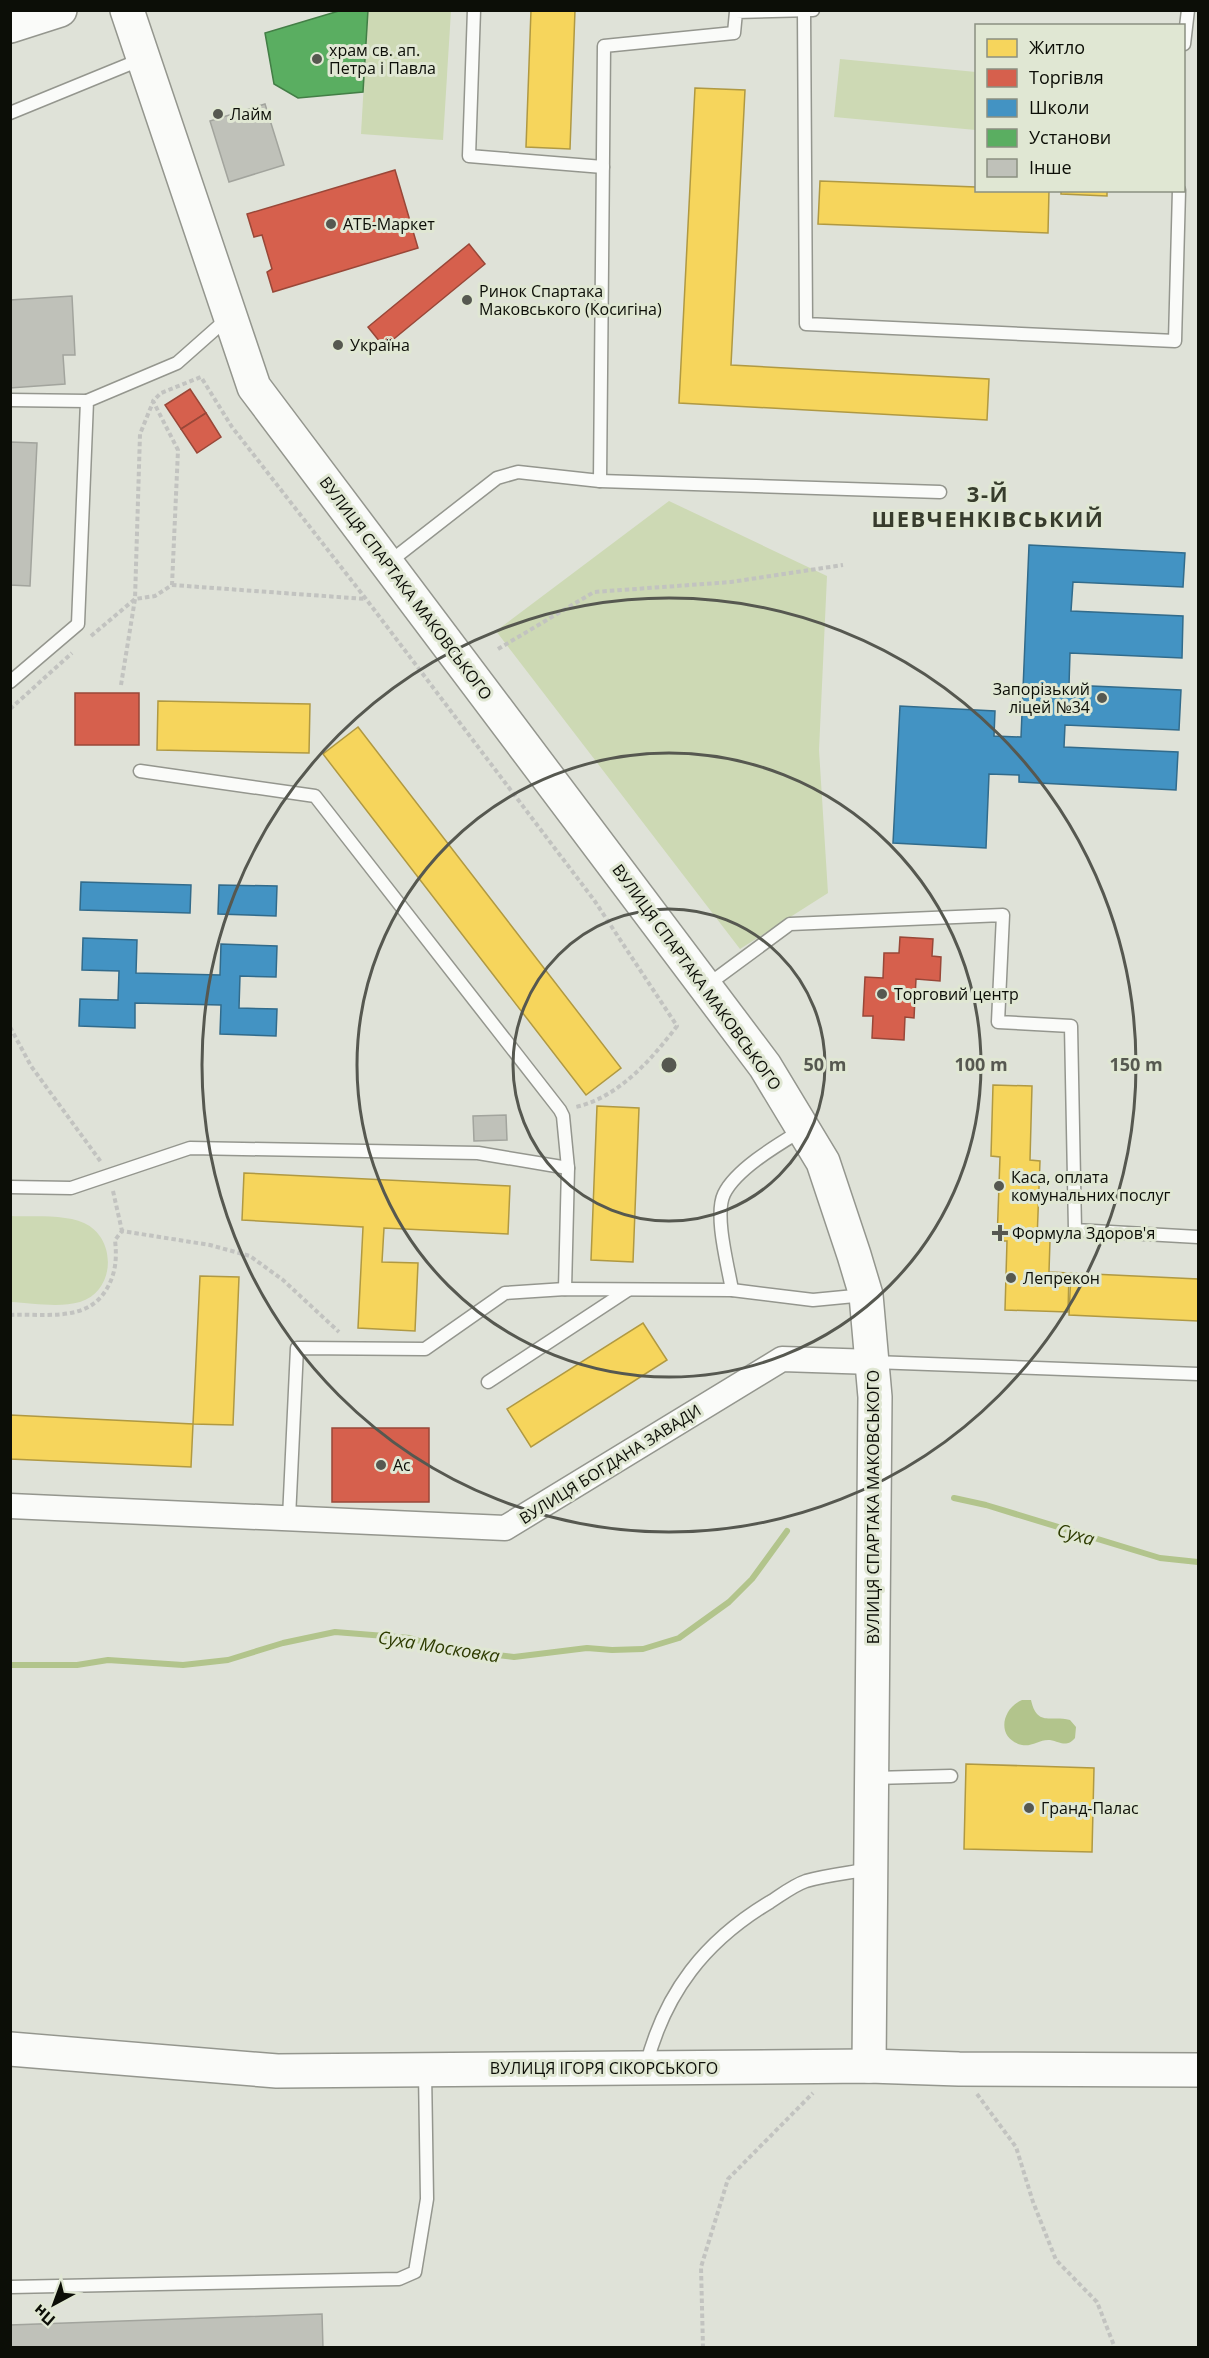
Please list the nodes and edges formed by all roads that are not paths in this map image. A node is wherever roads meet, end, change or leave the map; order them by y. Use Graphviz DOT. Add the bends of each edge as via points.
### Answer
graph roads {
  1 [pos="60,10"];
  2 [pos="127,10"];
  3 [pos="474,10"];
  4 [pos="813,10"];
  5 [pos="1188,10"];
  6 [pos="804,11"];
  7 [pos="10,26"];
  8 [pos="1185,36"];
  9 [pos="143,58"];
  10 [pos="10,114"];
  11 [pos="603,167"];
  12 [pos="1179,192"];
  13 [pos="230,316"];
  14 [pos="10,400"];
  15 [pos="87,402"];
  16 [pos="600,481"];
  17 [pos="940,492"];
  18 [pos="387,564"];
  19 [pos="10,682"];
  20 [pos="140,771"];
  21 [pos="706,986"];
  22 [pos="803,1129"];
  23 [pos="568,1168"];
  24 [pos="10,1187"];
  25 [pos="1198,1237"];
  26 [pos="565,1289"];
  27 [pos="628,1290"];
  28 [pos="732,1290"];
  29 [pos="866,1295"];
  30 [pos="873,1362"];
  31 [pos="1198,1374"];
  32 [pos="488,1382"];
  33 [pos="10,1506"];
  34 [pos="290,1518"];
  35 [pos="951,1776"];
  36 [pos="872,1778"];
  37 [pos="871,1869"];
  38 [pos="10,2049"];
  39 [pos="854,2066"];
  40 [pos="646,2067"];
  41 [pos="425,2070"];
  42 [pos="1198,2070"];
  43 [pos="10,2287"];
  1 -- 7 [label="street"];
  2 -- 9 [label="street, ВУЛИЦЯ СПАРТАКА МАКОВСЬКОГО"];
  3 -- 11 [label="lane" via="469,156"];
  4 -- 6 [label="lane"];
  5 -- 8 [label="lane"];
  6 -- 11 [label="lane" via="736,12 734,33 604,46"];
  6 -- 12 [label="lane" via="806,324 1175,341"];
  9 -- 10 [label="lane"];
  9 -- 13 [label="street, ВУЛИЦЯ СПАРТАКА МАКОВСЬКОГО"];
  11 -- 16 [label="lane"];
  13 -- 15 [label="lane" via="177,363"];
  13 -- 18 [label="street, ВУЛИЦЯ СПАРТАКА МАКОВСЬКОГО" via="254,387"];
  14 -- 15 [label="lane"];
  15 -- 19 [label="lane" via="78,624"];
  16 -- 17 [label="lane"];
  16 -- 18 [label="lane" via="518,472 497,478"];
  18 -- 21 [label="street, ВУЛИЦЯ СПАРТАКА МАКОВСЬКОГО"];
  20 -- 23 [label="lane" via="315,796 560,1110"];
  21 -- 22 [label="street, ВУЛИЦЯ СПАРТАКА МАКОВСЬКОГО" via="765,1066"];
  21 -- 25 [label="lane" via="790,924 1003,915 998,1022 1071,1026 1075,1230"];
  22 -- 28 [label="lane" via="736,1177 723,1195 720,1215"];
  22 -- 29 [label="street, ВУЛИЦЯ СПАРТАКА МАКОВСЬКОГО" via="823,1162"];
  23 -- 24 [label="lane" via="478,1153 190,1148 71,1188"];
  23 -- 26 [label="lane"];
  26 -- 27 [label="lane"];
  26 -- 34 [label="lane" via="505,1293 425,1349 297,1348"];
  27 -- 28 [label="lane"];
  27 -- 32 [label="lane"];
  28 -- 29 [label="lane" via="813,1300"];
  29 -- 30 [label="street, ВУЛИЦЯ СПАРТАКА МАКОВСЬКОГО"];
  30 -- 31 [label="lane, ВУЛИЦЯ БОГДАНА ЗАВАДИ"];
  30 -- 34 [label="street, ВУЛИЦЯ БОГДАНА ЗАВАДИ" via="782,1359 505,1528"];
  30 -- 36 [label="street, ВУЛИЦЯ СПАРТАКА МАКОВСЬКОГО"];
  33 -- 34 [label="street, ВУЛИЦЯ БОГДАНА ЗАВАДИ"];
  35 -- 36 [label="lane"];
  36 -- 37 [label="street, ВУЛИЦЯ СПАРТАКА МАКОВСЬКОГО"];
  37 -- 39 [label="street, ВУЛИЦЯ СПАРТАКА МАКОВСЬКОГО"];
  37 -- 40 [label="lane" via="804,1882 761,1907 711,1946 665,2010"];
  38 -- 41 [label="street, ВУЛИЦЯ ІГОРЯ СІКОРСЬКОГО" via="277,2071"];
  39 -- 40 [label="street, ВУЛИЦЯ ІГОРЯ СІКОРСЬКОГО"];
  39 -- 42 [label="street, ВУЛИЦЯ ІГОРЯ СІКОРСЬКОГО"];
  40 -- 41 [label="street, ВУЛИЦЯ ІГОРЯ СІКОРСЬКОГО"];
  41 -- 43 [label="lane" via="427,2199 415,2272 399,2279"];
}
